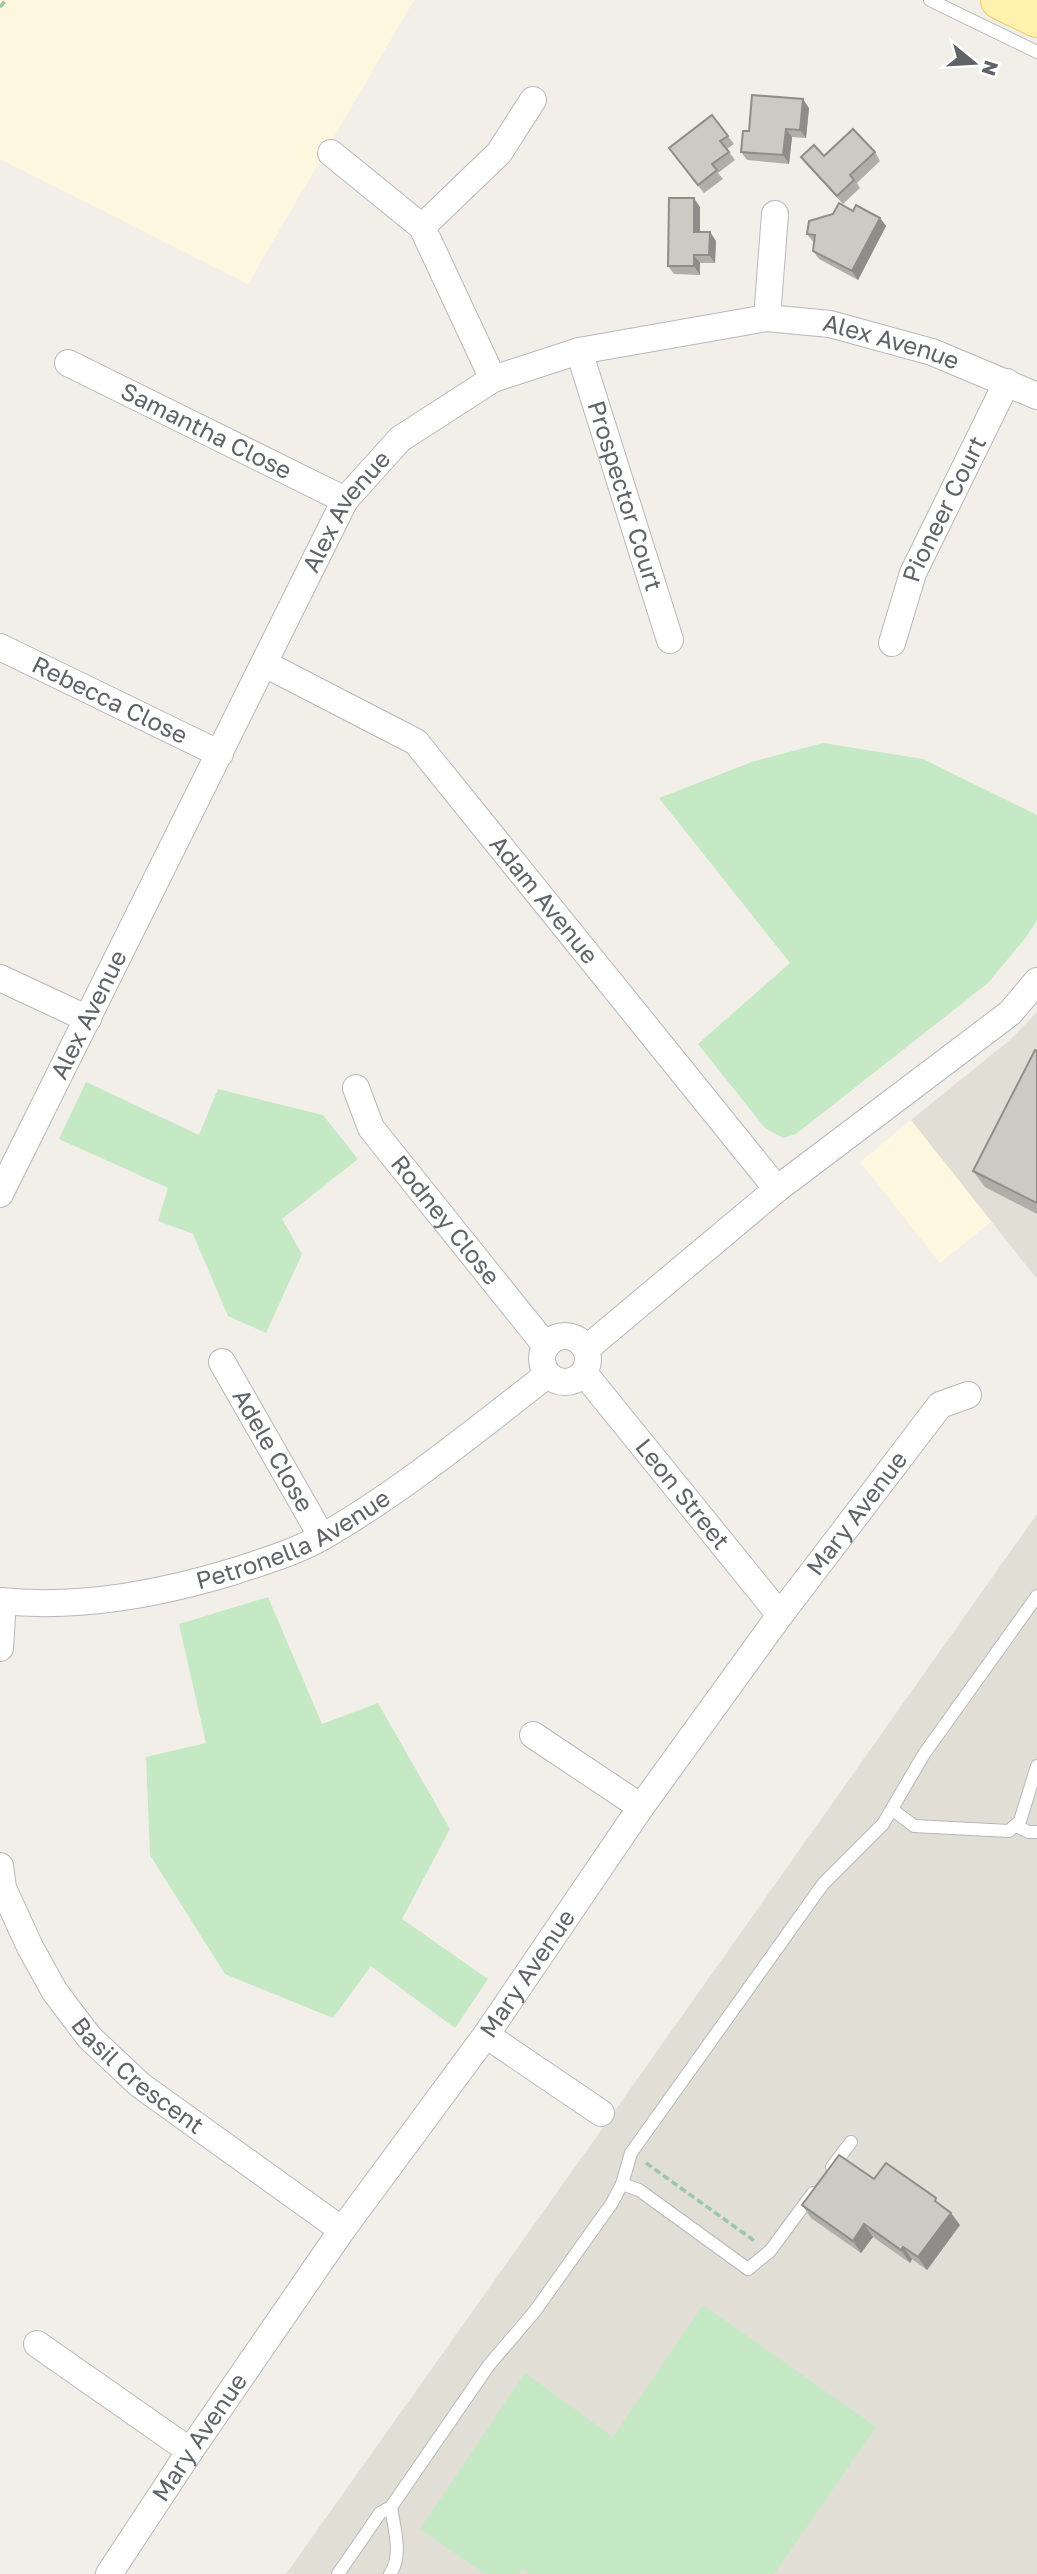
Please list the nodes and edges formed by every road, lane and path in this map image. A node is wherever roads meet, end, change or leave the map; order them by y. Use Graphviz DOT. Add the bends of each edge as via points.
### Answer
graph roads {
  1 [pos="6,0"];
  2 [pos="930,0"];
  3 [pos="1000,0"];
  4 [pos="0,7"];
  5 [pos="1037,18"];
  6 [pos="1037,52"];
  7 [pos="533,100"];
  8 [pos="331,153"];
  9 [pos="775,214"];
  10 [pos="422,227"];
  11 [pos="768,318"];
  12 [pos="579,351"];
  13 [pos="68,363"];
  14 [pos="494,379"];
  15 [pos="1007,382"];
  16 [pos="1037,396"];
  17 [pos="345,500"];
  18 [pos="670,640"];
  19 [pos="892,643"];
  20 [pos="0,647"];
  21 [pos="265,664"];
  22 [pos="220,754"];
  23 [pos="0,978"];
  24 [pos="1037,981"];
  25 [pos="88,1019"];
  26 [pos="356,1088"];
  27 [pos="777,1189"];
  28 [pos="0,1194"];
  29 [pos="546,1346"];
  30 [pos="585,1361"];
  31 [pos="222,1362"];
  32 [pos="547,1375"];
  33 [pos="968,1395"];
  34 [pos="322,1536"];
  35 [pos="1037,1596"];
  36 [pos="1,1601"];
  37 [pos="780,1615"];
  38 [pos="0,1648"];
  39 [pos="533,1735"];
  40 [pos="1037,1766"];
  41 [pos="641,1807"];
  42 [pos="893,1810"];
  43 [pos="1016,1826"];
  44 [pos="1037,1832"];
  45 [pos="1,1881"];
  46 [pos="486,2035"];
  47 [pos="601,2113"];
  48 [pos="850,2143"];
  49 [pos="631,2153"];
  50 [pos="622,2184"];
  51 [pos="342,2230"];
  52 [pos="769,2251"];
  53 [pos="37,2344"];
  54 [pos="190,2451"];
  55 [pos="391,2507"];
  56 [pos="109,2574"];
  57 [pos="338,2574"];
  58 [pos="390,2574"];
  1 -- 4 [label="path"];
  2 -- 6 [label="lane"];
  3 -- 5 [label="main road"];
  7 -- 10 [label="street" via="499,153"];
  8 -- 10 [label="street"];
  9 -- 11 [label="street"];
  10 -- 14 [label="street"];
  11 -- 12 [label="street, Alex Avenue"];
  11 -- 15 [label="street, Alex Avenue" via="830,324 932,352"];
  12 -- 14 [label="street, Alex Avenue"];
  12 -- 18 [label="street, Prospector Court"];
  13 -- 17 [label="street, Samantha Close"];
  14 -- 17 [label="street, Alex Avenue" via="400,439"];
  15 -- 16 [label="street, Alex Avenue"];
  15 -- 19 [label="street, Pioneer Court" via="914,573"];
  17 -- 21 [label="street, Alex Avenue"];
  20 -- 22 [label="street, Rebecca Close"];
  21 -- 22 [label="street, Alex Avenue"];
  21 -- 27 [label="street, Adam Avenue" via="416,742"];
  22 -- 25 [label="street, Alex Avenue"];
  23 -- 25 [label="street"];
  24 -- 27 [label="street" via="1010,1013"];
  25 -- 28 [label="street, Alex Avenue"];
  26 -- 29 [label="street, Rodney Close" via="371,1128"];
  27 -- 30 [label="street"];
  29 -- 30 [label="street" via="552,1340 575,1338"];
  29 -- 32 [label="street" via="542,1366"];
  30 -- 32 [label="street" via="578,1379 565,1383"];
  30 -- 37 [label="street, Leon Street"];
  31 -- 34 [label="street, Adele Close"];
  32 -- 34 [label="street, Petronella Avenue" via="409,1480"];
  33 -- 37 [label="street, Mary Avenue" via="940,1405"];
  34 -- 36 [label="street, Petronella Avenue" via="272,1559 142,1594 77,1603"];
  35 -- 42 [label="lane" via="924,1754"];
  36 -- 38 [label="street"];
  37 -- 41 [label="street, Mary Avenue"];
  39 -- 41 [label="street"];
  40 -- 43 [label="lane"];
  41 -- 46 [label="street, Mary Avenue"];
  42 -- 43 [label="lane" via="914,1826 1009,1831"];
  42 -- 49 [label="lane" via="823,1884"];
  43 -- 44 [label="lane"];
  45 -- 51 [label="street, Basil Crescent" via="55,1992 89,2037 140,2085"];
  46 -- 47 [label="street"];
  46 -- 51 [label="street, Mary Avenue"];
  48 -- 52 [label="lane"];
  49 -- 50 [label="lane"];
  49 -- 52 [label="path"];
  50 -- 52 [label="lane" via="639,2190 748,2269"];
  50 -- 55 [label="lane"];
  51 -- 54 [label="street, Mary Avenue"];
  53 -- 54 [label="street"];
  54 -- 56 [label="street, Mary Avenue"];
  55 -- 57 [label="lane" via="380,2513"];
  55 -- 58 [label="lane" via="398,2557"];
}
